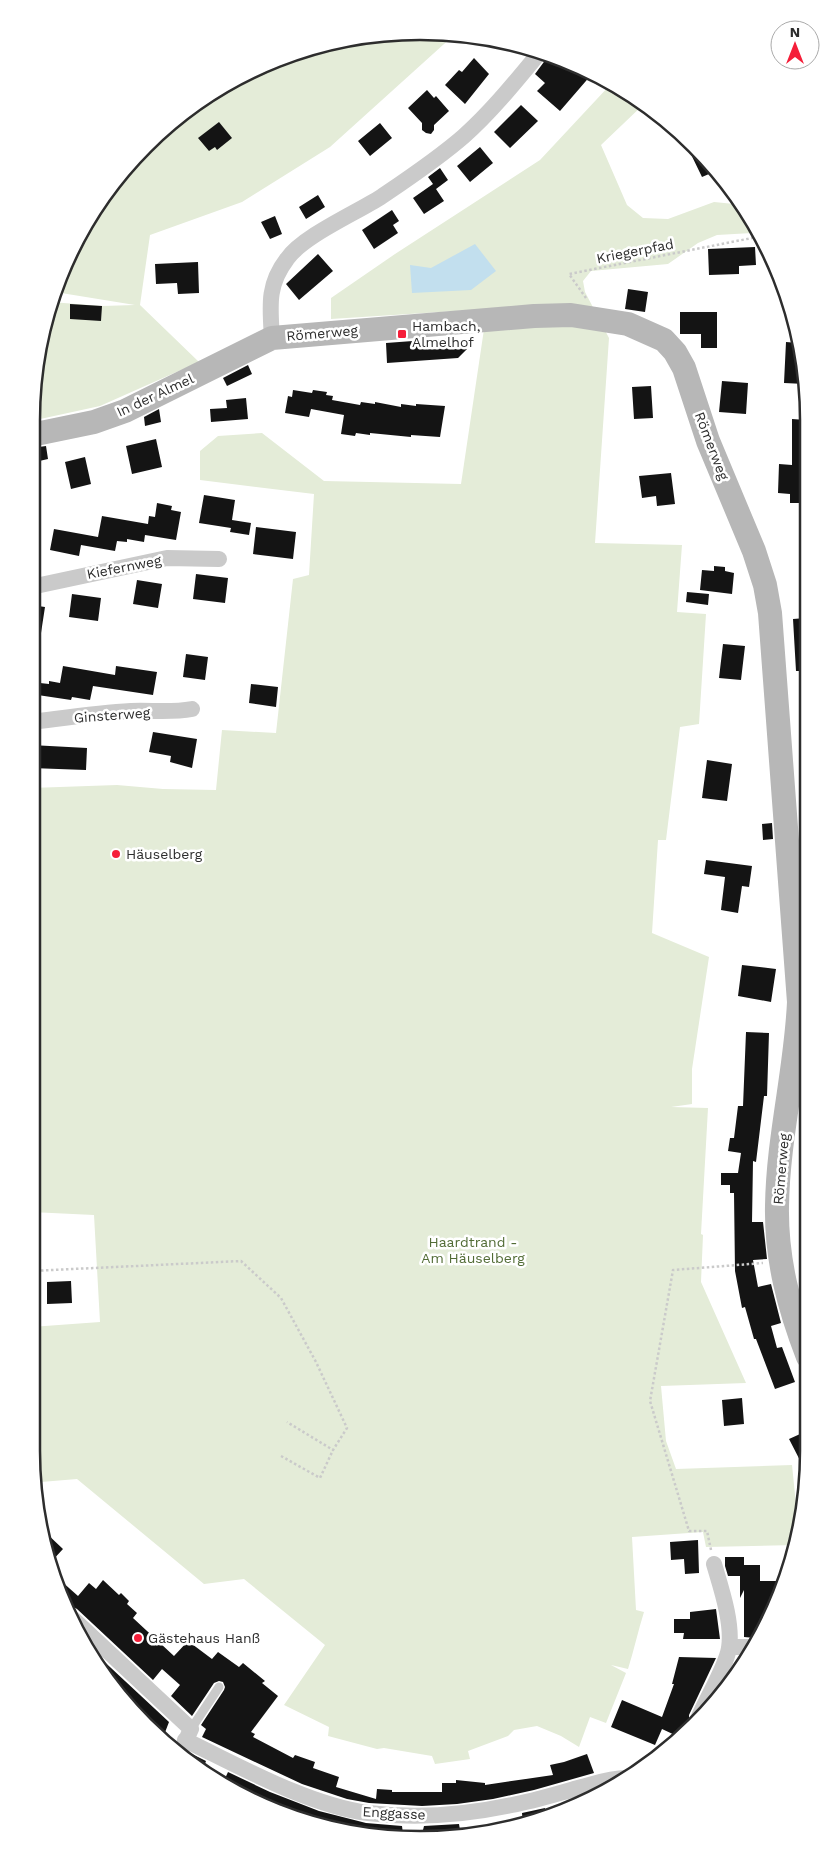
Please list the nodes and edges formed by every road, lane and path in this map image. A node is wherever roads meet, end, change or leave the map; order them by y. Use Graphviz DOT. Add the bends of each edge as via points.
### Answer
graph roads {
  1 [pos="535,58"];
  2 [pos="753,237"];
  3 [pos="601,319"];
  4 [pos="272,338"];
  5 [pos="40,433"];
  6 [pos="218,559"];
  7 [pos="40,585"];
  8 [pos="192,709"];
  9 [pos="40,721"];
  10 [pos="800,970"];
  11 [pos="800,1027"];
  12 [pos="780,1262"];
  13 [pos="40,1271"];
  14 [pos="800,1334"];
  15 [pos="287,1422"];
  16 [pos="333,1450"];
  17 [pos="281,1456"];
  18 [pos="714,1564"];
  19 [pos="88,1635"];
  20 [pos="729,1647"];
  21 [pos="745,1647"];
  22 [pos="219,1687"];
  23 [pos="706,1702"];
  24 [pos="186,1740"];
  25 [pos="596,1787"];
  1 -- 4 [label="street, Römerweg" via="485,115 451,146 381,197 317,235 288,257 271,288"];
  2 -- 3 [label="path, Kriegerpfad" via="569,274"];
  3 -- 4 [label="street, Römerweg" via="572,315 534,316"];
  3 -- 10 [label="street, Römerweg" via="648,332 664,340 675,352 684,368 708,441 765,585 773,643"];
  4 -- 5 [label="street, In der Almel" via="125,411 94,422"];
  6 -- 7 [label="street, Kiefernweg" via="167,558"];
  8 -- 9 [label="street, Ginsterweg" via="134,711"];
  11 -- 12 [label="street, Römerweg" via="778,1178"];
  12 -- 14 [label="street, Römerweg"];
  12 -- 18 [label="path" via="673,1270 650,1401 689,1531 707,1531"];
  13 -- 16 [label="path" via="241,1261 281,1298 316,1362 347,1428"];
  15 -- 16 [label="path"];
  16 -- 17 [label="path" via="320,1478"];
  18 -- 20 [label="street" via="728,1618"];
  19 -- 24 [label="street, Enggasse"];
  20 -- 21 [label="street"];
  20 -- 23 [label="street"];
  22 -- 24 [label="lane"];
  24 -- 25 [label="street, Enggasse" via="290,1790 367,1813 424,1816 468,1813"];
}
